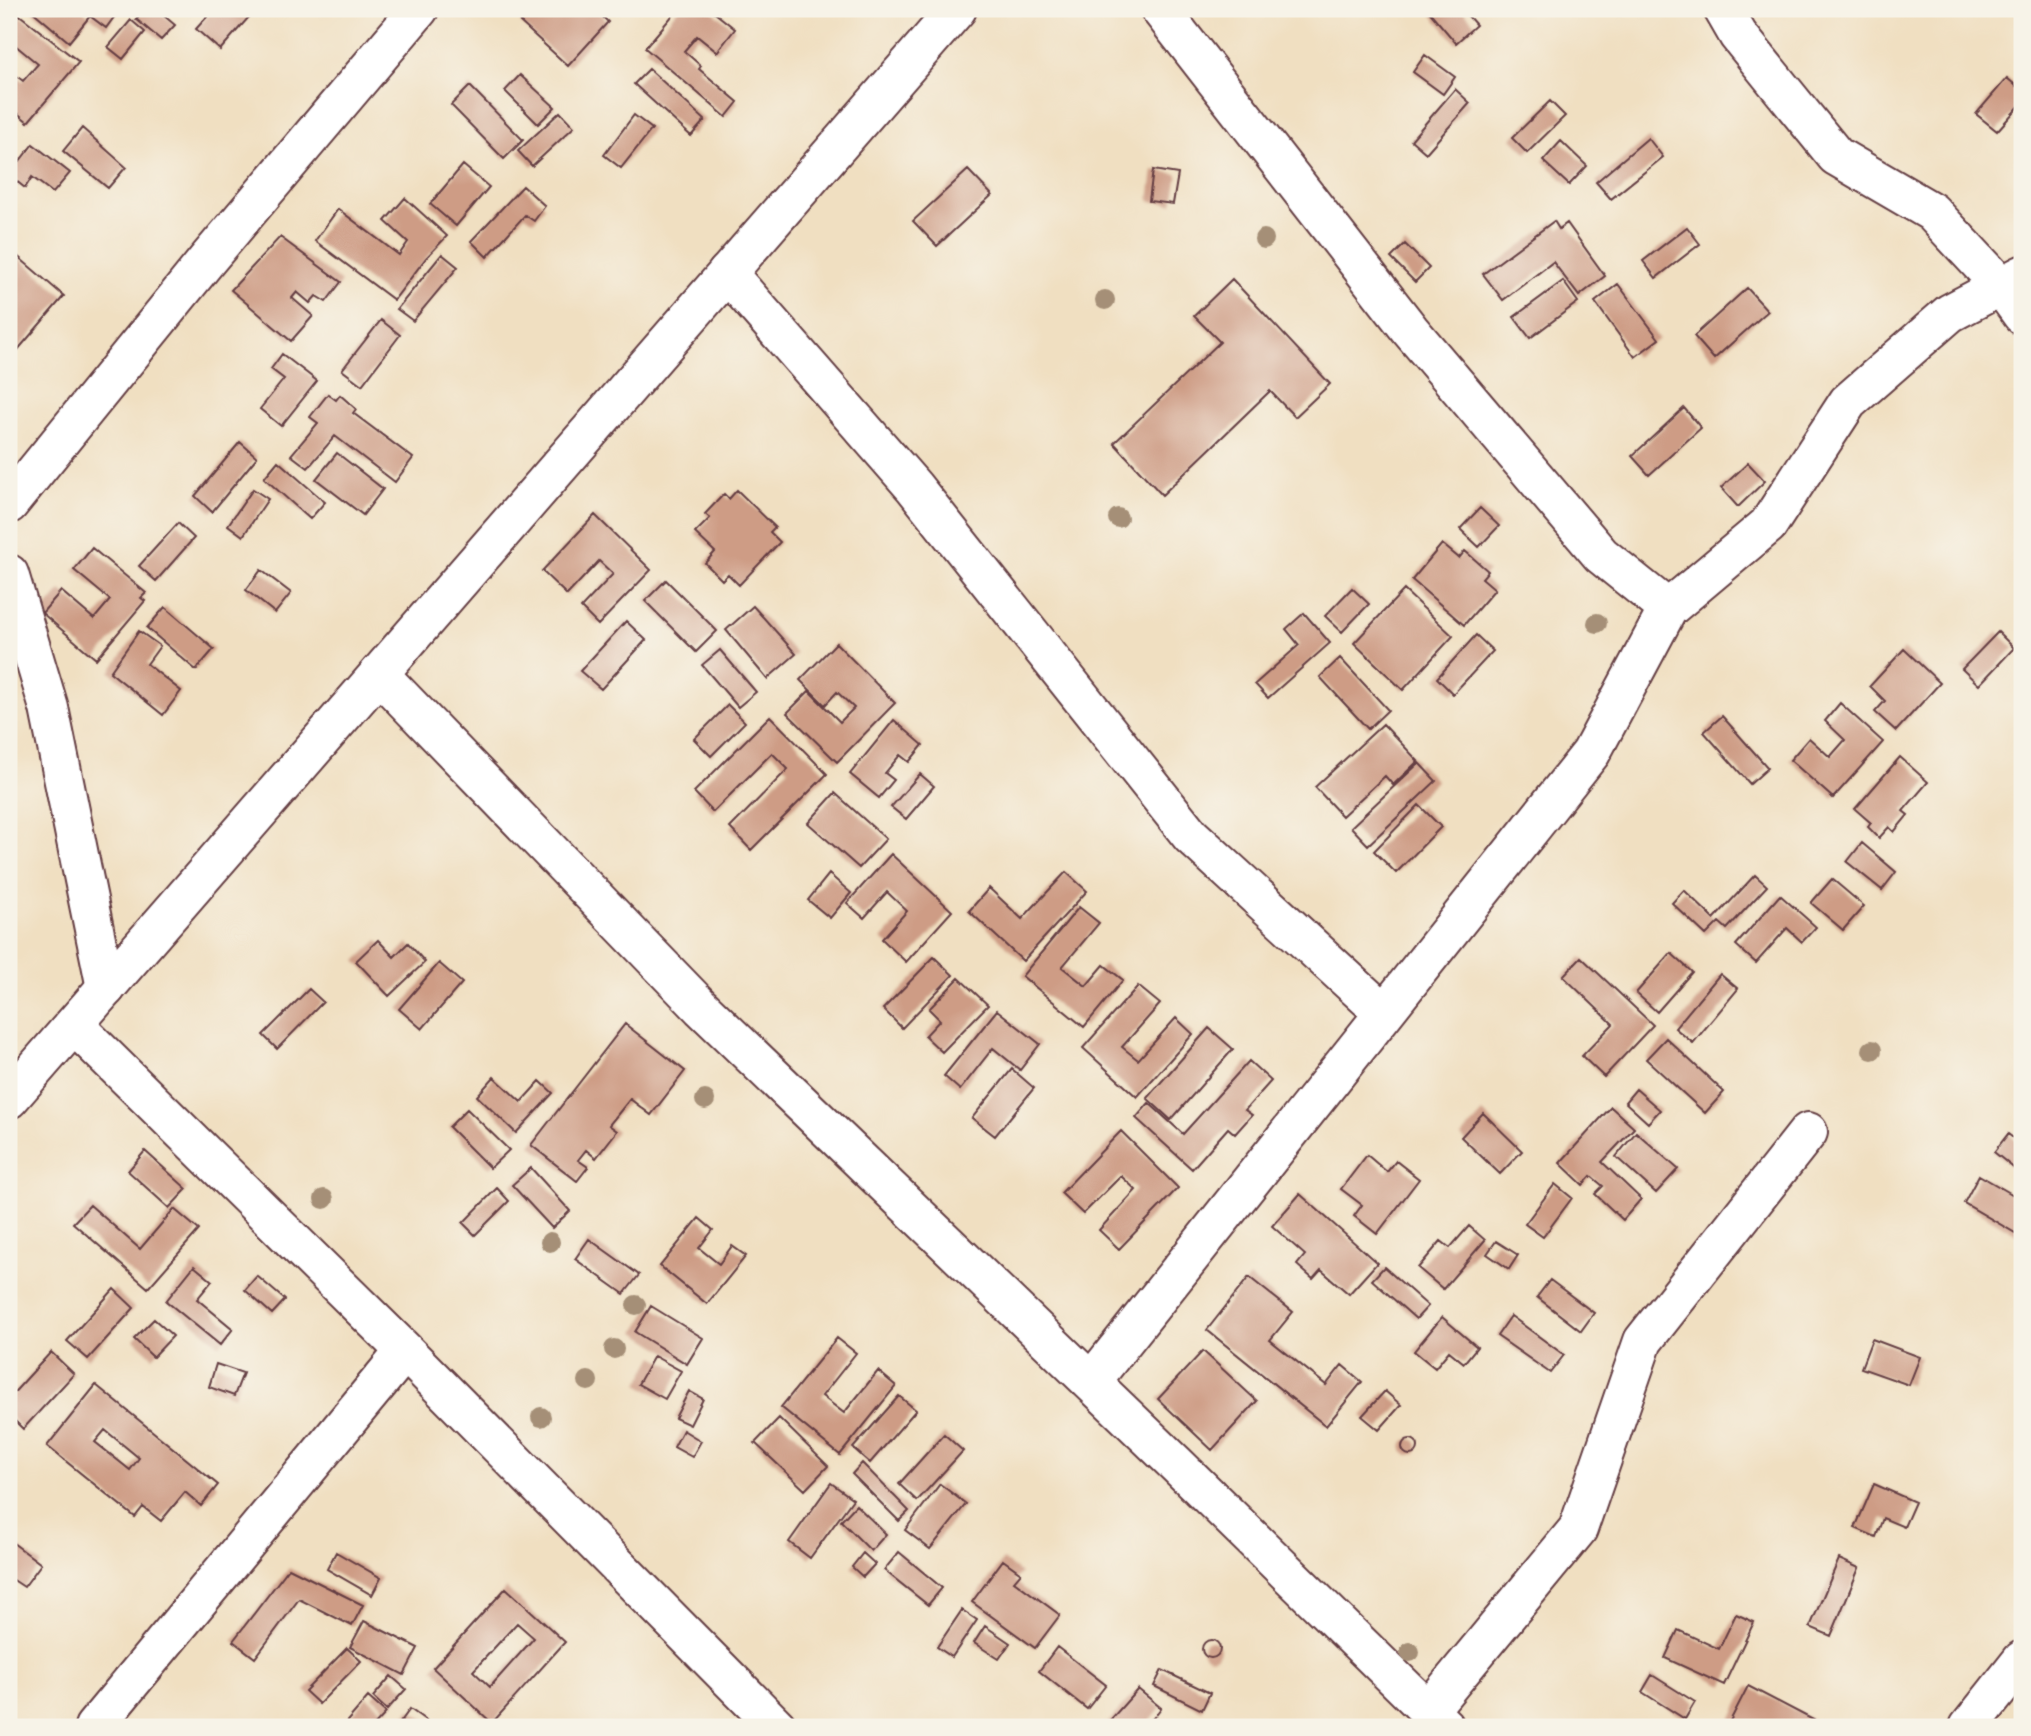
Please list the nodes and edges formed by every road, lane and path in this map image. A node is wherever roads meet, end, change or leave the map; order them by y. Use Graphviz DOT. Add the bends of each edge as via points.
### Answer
graph roads {
  1 [pos="419,9"];
  2 [pos="957,9"];
  3 [pos="1160,9"];
  4 [pos="1723,9"];
  5 [pos="727,273"];
  6 [pos="2015,292"];
  7 [pos="9,504"];
  8 [pos="9,574"];
  9 [pos="1668,609"];
  10 [pos="379,674"];
  11 [pos="106,988"];
  12 [pos="1384,1013"];
  13 [pos="74,1025"];
  14 [pos="9,1099"];
  15 [pos="1808,1132"];
  16 [pos="405,1352"];
  17 [pos="1091,1382"];
  18 [pos="2022,1660"];
  19 [pos="1436,1719"];
  20 [pos="111,1721"];
  21 [pos="777,1727"];
  22 [pos="1969,1727"];
  1 -- 7 [label="street"];
  2 -- 5 [label="street"];
  3 -- 9 [label="street" via="1445,371 1601,555"];
  4 -- 6 [label="street" via="1738,35 1836,156 1932,212"];
  5 -- 10 [label="street"];
  5 -- 12 [label="street" via="914,487 1191,836"];
  6 -- 9 [label="street" via="1950,313 1848,402 1768,525"];
  8 -- 11 [label="street" via="50,708"];
  9 -- 12 [label="street" via="1591,752"];
  10 -- 11 [label="street"];
  10 -- 17 [label="street" via="701,1007"];
  11 -- 13 [label="street"];
  12 -- 17 [label="street"];
  13 -- 14 [label="street"];
  13 -- 16 [label="street"];
  15 -- 19 [label="street" via="1643,1341 1578,1529"];
  16 -- 20 [label="street"];
  16 -- 21 [label="street"];
  17 -- 19 [label="street"];
  18 -- 22 [label="street"];
}
